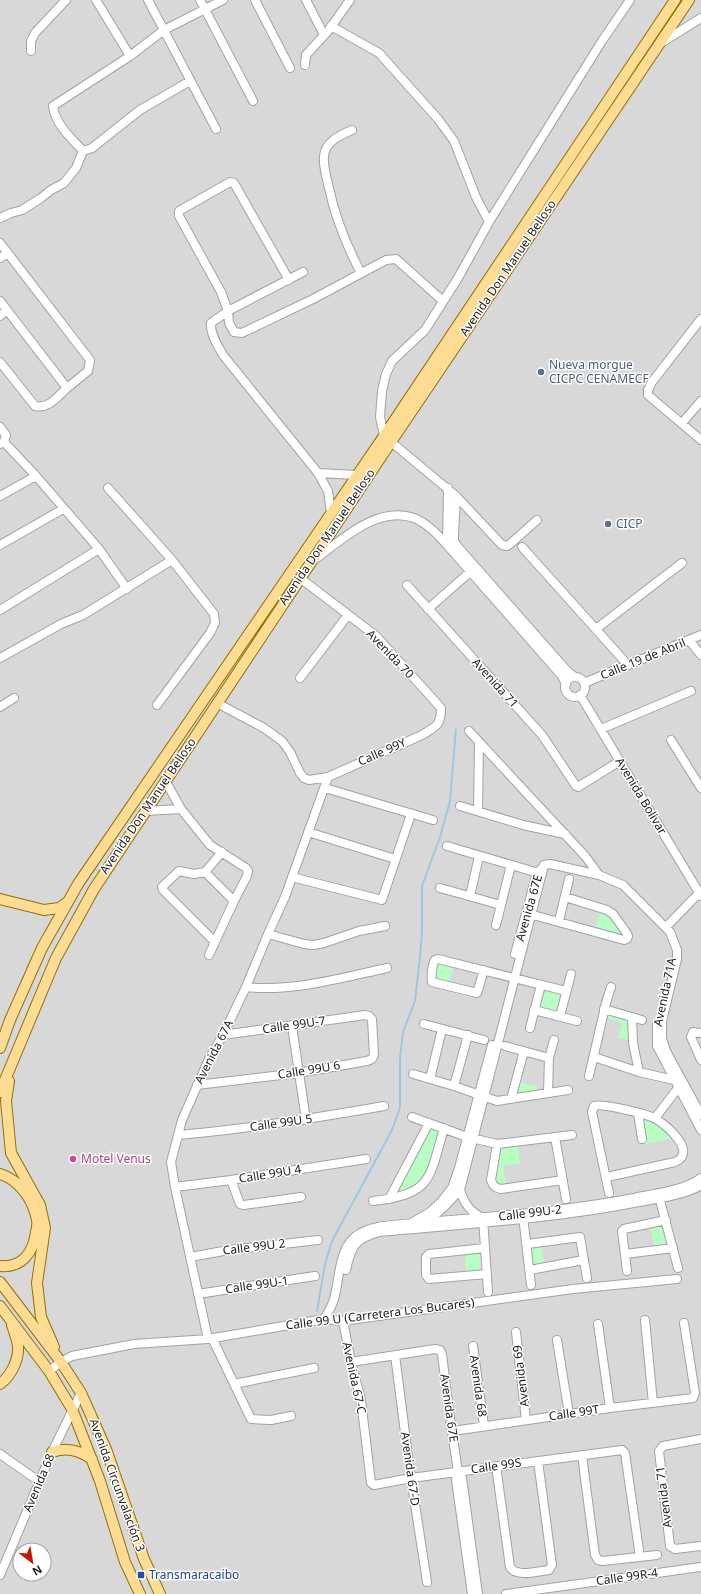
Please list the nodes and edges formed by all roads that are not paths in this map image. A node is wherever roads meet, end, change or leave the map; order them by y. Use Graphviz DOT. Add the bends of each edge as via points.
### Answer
graph roads {
  1 [pos="96,0"];
  2 [pos="148,0"];
  3 [pos="200,0"];
  4 [pos="224,0"];
  5 [pos="255,0"];
  6 [pos="306,0"];
  7 [pos="350,0"];
  8 [pos="630,0"];
  9 [pos="675,0"];
  10 [pos="689,0"];
  11 [pos="64,1"];
  12 [pos="205,9"];
  13 [pos="701,18"];
  14 [pos="331,26"];
  15 [pos="164,30"];
  16 [pos="324,35"];
  17 [pos="658,45"];
  18 [pos="31,51"];
  19 [pos="130,56"];
  20 [pos="305,65"];
  21 [pos="290,68"];
  22 [pos="190,81"];
  23 [pos="253,101"];
  24 [pos="216,129"];
  25 [pos="352,130"];
  26 [pos="83,151"];
  27 [pos="0,218"];
  28 [pos="489,222"];
  29 [pos="0,243"];
  30 [pos="8,253"];
  31 [pos="0,258"];
  32 [pos="303,272"];
  33 [pos="361,273"];
  34 [pos="289,280"];
  35 [pos="0,301"];
  36 [pos="444,301"];
  37 [pos="7,310"];
  38 [pos="228,311"];
  39 [pos="0,316"];
  40 [pos="701,319"];
  41 [pos="0,362"];
  42 [pos="67,388"];
  43 [pos="701,400"];
  44 [pos="682,423"];
  45 [pos="0,427"];
  46 [pos="387,439"];
  47 [pos="701,440"];
  48 [pos="2,443"];
  49 [pos="318,473"];
  50 [pos="356,475"];
  51 [pos="36,476"];
  52 [pos="108,488"];
  53 [pos="448,488"];
  54 [pos="0,496"];
  55 [pos="456,496"];
  56 [pos="64,509"];
  57 [pos="331,513"];
  58 [pos="537,520"];
  59 [pos="0,545"];
  60 [pos="447,545"];
  61 [pos="522,547"];
  62 [pos="99,549"];
  63 [pos="172,560"];
  64 [pos="310,562"];
  65 [pos="682,563"];
  66 [pos="470,572"];
  67 [pos="300,578"];
  68 [pos="407,586"];
  69 [pos="127,589"];
  70 [pos="428,609"];
  71 [pos="0,610"];
  72 [pos="348,615"];
  73 [pos="596,629"];
  74 [pos="701,635"];
  75 [pos="689,640"];
  76 [pos="701,655"];
  77 [pos="0,658"];
  78 [pos="628,665"];
  79 [pos="300,678"];
  80 [pos="575,678"];
  81 [pos="584,683"];
  82 [pos="566,684"];
  83 [pos="691,691"];
  84 [pos="580,695"];
  85 [pos="14,698"];
  86 [pos="217,703"];
  87 [pos="157,705"];
  88 [pos="0,707"];
  89 [pos="435,727"];
  90 [pos="601,729"];
  91 [pos="469,731"];
  92 [pos="671,740"];
  93 [pos="479,742"];
  94 [pos="620,761"];
  95 [pos="328,777"];
  96 [pos="165,780"];
  97 [pos="325,788"];
  98 [pos="701,788"];
  99 [pos="460,806"];
  100 [pos="181,809"];
  101 [pos="145,811"];
  102 [pos="478,811"];
  103 [pos="411,814"];
  104 [pos="433,820"];
  105 [pos="308,832"];
  106 [pos="565,834"];
  107 [pos="447,846"];
  108 [pos="222,852"];
  109 [pos="479,856"];
  110 [pos="395,859"];
  111 [pos="512,865"];
  112 [pos="205,872"];
  113 [pos="540,874"];
  114 [pos="292,876"];
  115 [pos="599,876"];
  116 [pos="569,878"];
  117 [pos="440,888"];
  118 [pos="700,894"];
  119 [pos="470,896"];
  120 [pos="565,897"];
  121 [pos="0,899"];
  122 [pos="69,900"];
  123 [pos="234,901"];
  124 [pos="501,905"];
  125 [pos="528,913"];
  126 [pos="559,921"];
  127 [pos="496,925"];
  128 [pos="385,926"];
  129 [pos="666,927"];
  130 [pos="268,934"];
  131 [pos="215,942"];
  132 [pos="210,955"];
  133 [pos="387,968"];
  134 [pos="484,970"];
  135 [pos="571,974"];
  136 [pos="512,978"];
  137 [pos="541,985"];
  138 [pos="246,987"];
  139 [pos="611,987"];
  140 [pos="566,991"];
  141 [pos="604,1009"];
  142 [pos="534,1010"];
  143 [pos="365,1015"];
  144 [pos="560,1016"];
  145 [pos="632,1017"];
  146 [pos="642,1020"];
  147 [pos="577,1021"];
  148 [pos="424,1024"];
  149 [pos="292,1026"];
  150 [pos="530,1028"];
  151 [pos="442,1029"];
  152 [pos="701,1033"];
  153 [pos="223,1035"];
  154 [pos="468,1035"];
  155 [pos="484,1040"];
  156 [pos="554,1040"];
  157 [pos="505,1046"];
  158 [pos="0,1048"];
  159 [pos="524,1051"];
  160 [pos="594,1057"];
  161 [pos="549,1058"];
  162 [pos="13,1060"];
  163 [pos="701,1060"];
  164 [pos="639,1072"];
  165 [pos="298,1073"];
  166 [pos="413,1074"];
  167 [pos="589,1076"];
  168 [pos="430,1079"];
  169 [pos="679,1082"];
  170 [pos="197,1085"];
  171 [pos="454,1086"];
  172 [pos="568,1090"];
  173 [pos="0,1092"];
  174 [pos="548,1093"];
  175 [pos="481,1096"];
  176 [pos="511,1099"];
  177 [pos="384,1106"];
  178 [pos="638,1113"];
  179 [pos="699,1113"];
  180 [pos="412,1117"];
  181 [pos="655,1118"];
  182 [pos="306,1120"];
  183 [pos="429,1123"];
  184 [pos="444,1128"];
  185 [pos="701,1130"];
  186 [pos="178,1135"];
  187 [pos="572,1135"];
  188 [pos="470,1137"];
  189 [pos="555,1137"];
  190 [pos="642,1139"];
  191 [pos="497,1144"];
  192 [pos="366,1159"];
  193 [pos="0,1174"];
  194 [pos="607,1177"];
  195 [pos="231,1180"];
  196 [pos="563,1180"];
  197 [pos="700,1184"];
  198 [pos="175,1188"];
  199 [pos="460,1190"];
  200 [pos="609,1193"];
  201 [pos="658,1196"];
  202 [pos="301,1197"];
  203 [pos="389,1199"];
  204 [pos="566,1199"];
  205 [pos="373,1201"];
  206 [pos="524,1217"];
  207 [pos="666,1220"];
  208 [pos="483,1221"];
  209 [pos="426,1222"];
  210 [pos="412,1226"];
  211 [pos="318,1240"];
  212 [pos="528,1244"];
  213 [pos="485,1248"];
  214 [pos="673,1248"];
  215 [pos="624,1254"];
  216 [pos="190,1257"];
  217 [pos="584,1260"];
  218 [pos="0,1266"];
  219 [pos="678,1268"];
  220 [pos="530,1270"];
  221 [pos="627,1271"];
  222 [pos="487,1274"];
  223 [pos="315,1276"];
  224 [pos="587,1278"];
  225 [pos="677,1279"];
  226 [pos="0,1282"];
  227 [pos="531,1285"];
  228 [pos="488,1292"];
  229 [pos="198,1294"];
  230 [pos="0,1306"];
  231 [pos="10,1319"];
  232 [pos="324,1319"];
  233 [pos="645,1320"];
  234 [pos="343,1321"];
  235 [pos="684,1323"];
  236 [pos="598,1324"];
  237 [pos="516,1332"];
  238 [pos="210,1338"];
  239 [pos="557,1340"];
  240 [pos="473,1346"];
  241 [pos="395,1355"];
  242 [pos="60,1362"];
  243 [pos="351,1362"];
  244 [pos="314,1368"];
  245 [pos="49,1371"];
  246 [pos="0,1384"];
  247 [pos="234,1384"];
  248 [pos="81,1393"];
  249 [pos="652,1403"];
  250 [pos="610,1408"];
  251 [pos="72,1409"];
  252 [pos="569,1414"];
  253 [pos="290,1416"];
  254 [pos="526,1420"];
  255 [pos="484,1426"];
  256 [pos="452,1431"];
  257 [pos="701,1440"];
  258 [pos="52,1452"];
  259 [pos="0,1454"];
  260 [pos="582,1455"];
  261 [pos="92,1459"];
  262 [pos="538,1461"];
  263 [pos="496,1466"];
  264 [pos="458,1472"];
  265 [pos="411,1478"];
  266 [pos="40,1482"];
  267 [pos="372,1483"];
  268 [pos="701,1546"];
  269 [pos="657,1555"];
  270 [pos="640,1557"];
  271 [pos="701,1568"];
  272 [pos="0,1575"];
  273 [pos="427,1582"];
  274 [pos="521,1593"];
  275 [pos="140,1594"];
  276 [pos="160,1594"];
  277 [pos="472,1594"];
  278 [pos="478,1594"];
  279 [pos="506,1594"];
  1 -- 19 [label="street"];
  2 -- 15 [label="street"];
  3 -- 12 [label="street"];
  4 -- 12 [label="street"];
  5 -- 21 [label="street"];
  6 -- 16 [label="street"];
  7 -- 14 [label="street"];
  8 -- 28 [label="street"];
  9 -- 46 [label="main road, Avenida Don Manuel Belloso"];
  10 -- 17 [label="main road, Avenida Don Manuel Belloso"];
  11 -- 18 [label="street" via="35,33 31,41"];
  12 -- 15 [label="street"];
  12 -- 23 [label="street"];
  13 -- 17 [label="street"];
  14 -- 16 [label="street"];
  14 -- 28 [label="street" via="379,53 438,119 454,141 476,197"];
  15 -- 19 [label="street"];
  15 -- 22 [label="street"];
  16 -- 20 [label="street" via="306,55"];
  17 -- 46 [label="main road, Avenida Don Manuel Belloso"];
  19 -- 26 [label="street" via="53,106 62,128"];
  22 -- 24 [label="street"];
  22 -- 26 [label="street" via="140,110 92,148"];
  25 -- 33 [label="street" via="332,141 324,156 331,200 339,227"];
  26 -- 27 [label="street" via="76,168 64,183 22,210"];
  28 -- 36 [label="street"];
  29 -- 30 [label="street"];
  30 -- 31 [label="street"];
  30 -- 42 [label="street" via="90,360 88,370"];
  32 -- 34 [label="street"];
  33 -- 36 [label="street" via="386,260 396,259"];
  33 -- 38 [label="street" via="242,333 234,332 231,328"];
  34 -- 38 [label="street"];
  34 -- 38 [label="street" via="234,183 230,182 179,211 179,216 221,292"];
  35 -- 37 [label="street"];
  36 -- 46 [label="street" via="425,330 392,361 386,374 380,408 381,424"];
  37 -- 39 [label="street"];
  37 -- 42 [label="street"];
  38 -- 49 [label="street" via="211,323 223,355"];
  40 -- 44 [label="street" via="648,390 648,395"];
  41 -- 42 [label="street" via="35,406 42,407 52,402"];
  43 -- 44 [label="street"];
  44 -- 47 [label="street"];
  45 -- 48 [label="street" via="6,435"];
  46 -- 50 [label="main road, Avenida Don Manuel Belloso"];
  46 -- 53 [label="street"];
  46 -- 64 [label="main road, Avenida Don Manuel Belloso"];
  48 -- 51 [label="street"];
  49 -- 50 [label="street"];
  49 -- 57 [label="street" via="328,491"];
  50 -- 57 [label="main road, Avenida Don Manuel Belloso"];
  51 -- 54 [label="street"];
  51 -- 56 [label="street"];
  52 -- 63 [label="street"];
  53 -- 55 [label="street"];
  53 -- 60 [label="street"];
  55 -- 58 [label="street" via="502,545 510,544"];
  55 -- 80 [label="street" via="454,540 457,546"];
  56 -- 59 [label="street"];
  56 -- 62 [label="street"];
  57 -- 122 [label="main road, Avenida Don Manuel Belloso"];
  60 -- 64 [label="street" via="415,519 395,515 380,517 367,523"];
  60 -- 66 [label="street"];
  61 -- 73 [label="street"];
  62 -- 69 [label="street"];
  62 -- 71 [label="street"];
  63 -- 69 [label="street"];
  63 -- 87 [label="street" via="214,614 216,623"];
  64 -- 67 [label="main road, Avenida Don Manuel Belloso"];
  65 -- 73 [label="street"];
  66 -- 70 [label="street"];
  66 -- 82 [label="street" via="562,676"];
  67 -- 72 [label="street, Avenida 70"];
  67 -- 86 [label="main road, Avenida Don Manuel Belloso"];
  68 -- 70 [label="street, Avenida 71"];
  69 -- 77 [label="street"];
  70 -- 94 [label="street, Avenida 71" via="542,735 577,787"];
  72 -- 79 [label="street"];
  72 -- 89 [label="street, Avenida 70" via="376,636 441,708 441,719"];
  73 -- 78 [label="street"];
  74 -- 75 [label="street, Calle 19 de Abril"];
  75 -- 76 [label="street"];
  75 -- 78 [label="street, Calle 19 de Abril"];
  78 -- 81 [label="street, Calle 19 de Abril"];
  80 -- 81 [label="street"];
  80 -- 82 [label="street"];
  81 -- 84 [label="street" via="584,691"];
  82 -- 84 [label="street" via="570,695"];
  83 -- 90 [label="street"];
  84 -- 90 [label="street, Avenida Bolivar"];
  85 -- 88 [label="street"];
  86 -- 95 [label="street, Calle 99Y" via="264,728 282,741 304,778 308,780"];
  86 -- 96 [label="main road, Avenida Don Manuel Belloso"];
  89 -- 95 [label="street, Calle 99Y"];
  90 -- 94 [label="street, Avenida Bolivar"];
  91 -- 93 [label="street"];
  92 -- 98 [label="street"];
  93 -- 102 [label="street"];
  93 -- 106 [label="street"];
  94 -- 118 [label="street, Avenida Bolivar"];
  95 -- 97 [label="street, Avenida 67A"];
  96 -- 100 [label="street"];
  96 -- 101 [label="main road, Avenida Don Manuel Belloso"];
  97 -- 103 [label="street"];
  97 -- 105 [label="street, Avenida 67A"];
  99 -- 102 [label="street"];
  100 -- 101 [label="street"];
  100 -- 108 [label="street" via="210,845"];
  101 -- 162 [label="main road, Avenida Don Manuel Belloso" via="94,888 60,951"];
  102 -- 106 [label="street" via="530,827"];
  103 -- 104 [label="street"];
  103 -- 110 [label="street"];
  105 -- 110 [label="street"];
  105 -- 114 [label="street, Avenida 67A"];
  106 -- 115 [label="street"];
  107 -- 109 [label="street"];
  108 -- 112 [label="street"];
  108 -- 123 [label="street" via="248,871"];
  109 -- 111 [label="street"];
  109 -- 119 [label="street"];
  110 -- 114 [label="street" via="382,900"];
  111 -- 113 [label="street"];
  111 -- 124 [label="street"];
  112 -- 123 [label="street"];
  112 -- 131 [label="street" via="194,874 179,871 162,887 162,890"];
  113 -- 115 [label="street, Avenida 67E" via="544,865 550,864"];
  113 -- 125 [label="street, Avenida 67E"];
  114 -- 130 [label="street, Avenida 67A"];
  115 -- 129 [label="street" via="623,885"];
  116 -- 120 [label="street"];
  117 -- 119 [label="street"];
  118 -- 129 [label="street"];
  119 -- 124 [label="street"];
  120 -- 126 [label="street"];
  120 -- 126 [label="street" via="607,910 628,936 624,940"];
  121 -- 122 [label="main road" via="44,910 59,908"];
  122 -- 158 [label="main road, Avenida Don Manuel Belloso" via="42,948"];
  123 -- 131 [label="street"];
  124 -- 127 [label="street"];
  125 -- 126 [label="street"];
  125 -- 136 [label="street, Avenida 67E"];
  128 -- 130 [label="street" via="314,945"];
  129 -- 169 [label="street, Avenida 71A" via="673,938 677,959 663,1014 662,1039"];
  130 -- 138 [label="street, Avenida 67A"];
  131 -- 132 [label="street"];
  133 -- 138 [label="street" via="298,986"];
  134 -- 134 [label="street" via="438,959 434,962 432,982 477,993"];
  134 -- 136 [label="street"];
  135 -- 140 [label="street"];
  136 -- 137 [label="street"];
  136 -- 175 [label="street, Avenida 67E"];
  137 -- 140 [label="street"];
  137 -- 142 [label="street"];
  138 -- 153 [label="street, Avenida 67A"];
  139 -- 141 [label="street"];
  140 -- 144 [label="street"];
  141 -- 145 [label="street"];
  141 -- 160 [label="street"];
  142 -- 144 [label="street"];
  142 -- 150 [label="street"];
  143 -- 149 [label="street, Calle 99U-7"];
  143 -- 165 [label="street, Calle 99U 6" via="372,1019 375,1046 372,1059"];
  144 -- 147 [label="street"];
  145 -- 146 [label="street"];
  145 -- 164 [label="street" via="633,1043"];
  148 -- 151 [label="street"];
  149 -- 153 [label="street, Calle 99U-7"];
  149 -- 165 [label="street"];
  151 -- 154 [label="street"];
  151 -- 168 [label="street"];
  152 -- 163 [label="street" via="693,1032 691,1037"];
  153 -- 170 [label="street, Avenida 67A"];
  154 -- 155 [label="street"];
  154 -- 171 [label="street"];
  156 -- 161 [label="street"];
  157 -- 159 [label="street"];
  159 -- 161 [label="street"];
  159 -- 176 [label="street"];
  160 -- 164 [label="street"];
  160 -- 167 [label="street"];
  161 -- 174 [label="street"];
  162 -- 173 [label="main road, Avenida Don Manuel Belloso"];
  162 -- 242 [label="main road" via="6,1101 11,1153 40,1205 45,1228 37,1283 40,1310"];
  164 -- 169 [label="street"];
  165 -- 170 [label="street, Calle 99U 6"];
  165 -- 182 [label="street"];
  166 -- 168 [label="street"];
  168 -- 171 [label="street"];
  169 -- 179 [label="street, Avenida 71A"];
  169 -- 181 [label="street"];
  170 -- 186 [label="street, Avenida 67A"];
  171 -- 175 [label="street"];
  172 -- 174 [label="street"];
  174 -- 176 [label="street"];
  175 -- 176 [label="street" via="497,1102"];
  175 -- 188 [label="street, Avenida 67E"];
  177 -- 182 [label="street, Calle 99U 5"];
  178 -- 181 [label="street"];
  178 -- 190 [label="street"];
  178 -- 194 [label="street" via="594,1106 592,1112"];
  179 -- 185 [label="street, Avenida 71A"];
  180 -- 183 [label="street"];
  181 -- 194 [label="street" via="677,1136 684,1152 682,1158 675,1162"];
  182 -- 186 [label="street, Calle 99U 5"];
  183 -- 184 [label="street"];
  183 -- 203 [label="street"];
  184 -- 188 [label="street"];
  184 -- 203 [label="street" via="431,1172 424,1184 415,1191"];
  186 -- 198 [label="street, Avenida 67A" via="171,1162"];
  187 -- 189 [label="street"];
  188 -- 191 [label="street"];
  188 -- 199 [label="street, Avenida 67E"];
  188 -- 210 [label="street, Avenida 67E" via="452,1188 441,1202"];
  189 -- 191 [label="street"];
  189 -- 196 [label="street"];
  191 -- 196 [label="street" via="491,1180 496,1188"];
  192 -- 195 [label="street, Calle 99U 4"];
  193 -- 218 [label="main road" via="15,1181 30,1198 38,1221 34,1244 24,1260 10,1267"];
  194 -- 200 [label="street"];
  195 -- 198 [label="street, Calle 99U 4"];
  195 -- 202 [label="street" via="240,1204 244,1205"];
  196 -- 204 [label="street"];
  197 -- 201 [label="street, Calle 99U-2"];
  198 -- 216 [label="street, Avenida 67A"];
  199 -- 208 [label="street" via="470,1210"];
  199 -- 209 [label="street, Avenida 67E" via="441,1211"];
  201 -- 206 [label="street, Calle 99U-2" via="613,1208"];
  201 -- 207 [label="street"];
  203 -- 205 [label="street"];
  206 -- 208 [label="street, Calle 99U-2"];
  206 -- 212 [label="street"];
  207 -- 214 [label="street"];
  207 -- 215 [label="street" via="624,1229 621,1233"];
  208 -- 209 [label="street, Calle 99U-2"];
  208 -- 210 [label="street, Calle 99U-2"];
  208 -- 213 [label="street"];
  209 -- 210 [label="street, Calle 99U-2"];
  210 -- 232 [label="street, Calle 99U-2" via="382,1226 368,1230 359,1237 349,1254 339,1302 336,1309"];
  211 -- 216 [label="street, Calle 99U 2"];
  212 -- 217 [label="street" via="580,1237"];
  212 -- 220 [label="street"];
  213 -- 222 [label="street"];
  213 -- 222 [label="street" via="429,1254 426,1257 426,1275 429,1279"];
  214 -- 215 [label="street"];
  214 -- 219 [label="street"];
  215 -- 221 [label="street"];
  216 -- 229 [label="street, Avenida 67A"];
  217 -- 220 [label="street"];
  217 -- 224 [label="street"];
  220 -- 227 [label="street"];
  222 -- 228 [label="street"];
  223 -- 229 [label="street, Calle 99U-1"];
  225 -- 234 [label="street, Calle 99 U (Carretera Los Bucares)" via="573,1289"];
  226 -- 242 [label="main road, Avenida Circunvalación 3"];
  229 -- 238 [label="street, Avenida 67A"];
  230 -- 231 [label="main road, Avenida Circunvalación 3"];
  231 -- 245 [label="main road, Avenida Circunvalación 3"];
  231 -- 246 [label="main road" via="18,1346 16,1360 11,1373"];
  232 -- 234 [label="street, Calle 99 U (Carretera Los Bucares)"];
  232 -- 238 [label="street, Calle 99 U (Carretera Los Bucares)"];
  233 -- 249 [label="street"];
  234 -- 243 [label="street, Avenida 67-C"];
  235 -- 249 [label="street, Calle 99T" via="695,1395 693,1398"];
  236 -- 250 [label="street"];
  237 -- 254 [label="street, Avenida 69"];
  238 -- 242 [label="street, Calle 99 U (Carretera Los Bucares)" via="134,1344 72,1356"];
  238 -- 247 [label="street, Avenida 67A"];
  239 -- 252 [label="street"];
  240 -- 255 [label="street, Avenida 68"];
  241 -- 243 [label="street"];
  241 -- 256 [label="street, Avenida 67E" via="435,1348 440,1350"];
  241 -- 265 [label="street, Avenida 67-D"];
  242 -- 245 [label="street, Calle 99 U (Carretera Los Bucares)"];
  242 -- 248 [label="main road, Avenida Circunvalación 3"];
  243 -- 267 [label="street, Avenida 67-C" via="361,1400"];
  244 -- 247 [label="street"];
  245 -- 251 [label="main road, Avenida Circunvalación 3"];
  247 -- 253 [label="street, Avenida 67A" via="251,1419 271,1420"];
  248 -- 251 [label="street, Avenida 68"];
  248 -- 276 [label="main road, Avenida Circunvalación 3" via="106,1450 144,1559"];
  249 -- 250 [label="street, Calle 99T"];
  250 -- 252 [label="street, Calle 99T"];
  251 -- 258 [label="street, Avenida 68"];
  251 -- 261 [label="main road, Avenida Circunvalación 3"];
  252 -- 254 [label="street, Calle 99T"];
  254 -- 255 [label="street, Calle 99T"];
  255 -- 256 [label="street, Calle 99T"];
  256 -- 264 [label="street, Avenida 67E"];
  257 -- 268 [label="street, Avenida 71" via="663,1446 659,1451 670,1546 675,1549"];
  258 -- 261 [label="main road" via="62,1449 75,1450"];
  258 -- 266 [label="street, Avenida 68"];
  259 -- 266 [label="street"];
  260 -- 262 [label="street, Calle 99S"];
  260 -- 270 [label="street" via="595,1555 603,1562"];
  260 -- 270 [label="street, Calle 99S" via="622,1450 625,1453"];
  261 -- 275 [label="main road, Avenida Circunvalación 3" via="125,1562"];
  262 -- 263 [label="street, Calle 99S"];
  262 -- 263 [label="street" via="552,1565 549,1570 518,1573 510,1567"];
  263 -- 264 [label="street, Calle 99S"];
  264 -- 265 [label="street, Calle 99S"];
  264 -- 277 [label="street, Avenida 67E" via="456,1480"];
  264 -- 278 [label="street, Avenida 67E" via="462,1478"];
  265 -- 267 [label="street, Calle 99S" via="374,1485"];
  265 -- 273 [label="street, Avenida 67-D"];
  266 -- 272 [label="street, Avenida 68"];
  269 -- 270 [label="street"];
  271 -- 274 [label="street, Calle 99R-4"];
  274 -- 279 [label="street, Calle 99R-4"];
}
